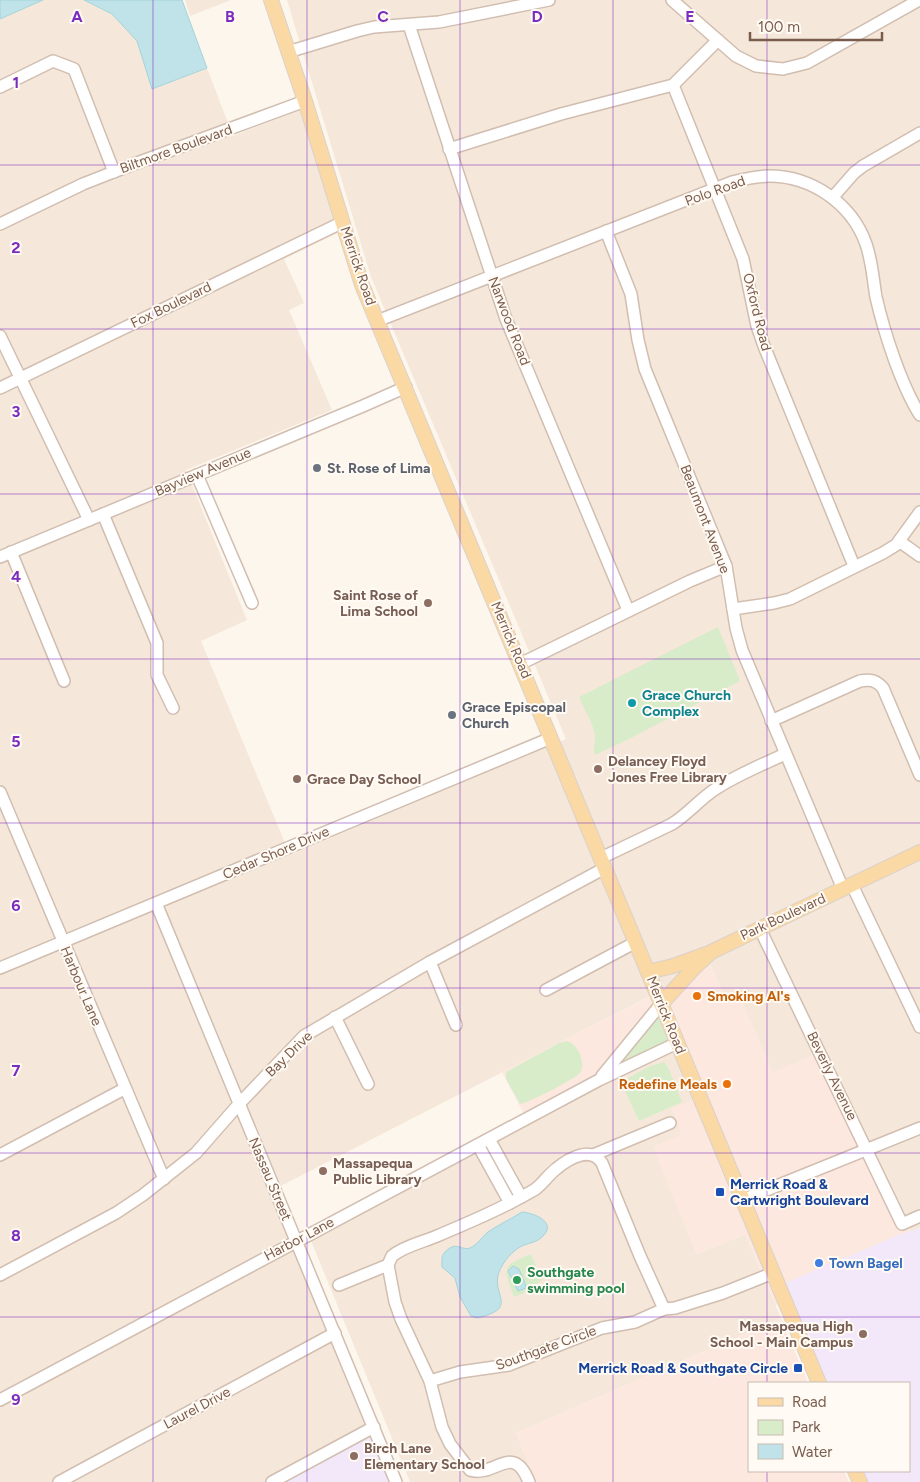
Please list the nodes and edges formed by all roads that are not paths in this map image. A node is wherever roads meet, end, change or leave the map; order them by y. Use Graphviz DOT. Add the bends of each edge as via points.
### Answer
graph roads {
  1 [pos="271,0"];
  2 [pos="549,0"];
  3 [pos="672,0"];
  4 [pos="919,0"];
  5 [pos="409,25"];
  6 [pos="718,40"];
  7 [pos="288,52"];
  8 [pos="673,85"];
  9 [pos="0,87"];
  10 [pos="305,101"];
  11 [pos="920,133"];
  12 [pos="450,149"];
  13 [pos="114,172"];
  14 [pos="715,190"];
  15 [pos="833,197"];
  16 [pos="343,222"];
  17 [pos="0,224"];
  18 [pos="606,231"];
  19 [pos="491,276"];
  20 [pos="377,321"];
  21 [pos="0,336"];
  22 [pos="20,378"];
  23 [pos="406,387"];
  24 [pos="0,388"];
  25 [pos="920,414"];
  26 [pos="197,475"];
  27 [pos="920,512"];
  28 [pos="103,514"];
  29 [pos="89,520"];
  30 [pos="899,541"];
  31 [pos="5,555"];
  32 [pos="920,556"];
  33 [pos="726,566"];
  34 [pos="854,566"];
  35 [pos="252,602"];
  36 [pos="733,609"];
  37 [pos="628,610"];
  38 [pos="520,664"];
  39 [pos="64,681"];
  40 [pos="173,708"];
  41 [pos="771,721"];
  42 [pos="551,738"];
  43 [pos="785,754"];
  44 [pos="920,775"];
  45 [pos="0,792"];
  46 [pos="920,852"];
  47 [pos="603,863"];
  48 [pos="847,887"];
  49 [pos="156,903"];
  50 [pos="760,929"];
  51 [pos="62,942"];
  52 [pos="636,942"];
  53 [pos="711,952"];
  54 [pos="430,962"];
  55 [pos="0,968"];
  56 [pos="648,972"];
  57 [pos="546,990"];
  58 [pos="661,1004"];
  59 [pos="335,1017"];
  60 [pos="456,1026"];
  61 [pos="920,1027"];
  62 [pos="677,1043"];
  63 [pos="599,1080"];
  64 [pos="368,1084"];
  65 [pos="124,1089"];
  66 [pos="239,1104"];
  67 [pos="670,1123"];
  68 [pos="920,1128"];
  69 [pos="489,1139"];
  70 [pos="478,1145"];
  71 [pos="867,1150"];
  72 [pos="0,1155"];
  73 [pos="593,1155"];
  74 [pos="164,1179"];
  75 [pos="521,1197"];
  76 [pos="742,1200"];
  77 [pos="510,1203"];
  78 [pos="920,1216"];
  79 [pos="296,1241"];
  80 [pos="388,1265"];
  81 [pos="773,1273"];
  82 [pos="0,1275"];
  83 [pos="339,1285"];
  84 [pos="664,1310"];
  85 [pos="335,1333"];
  86 [pos="430,1380"];
  87 [pos="819,1382"];
  88 [pos="0,1400"];
  89 [pos="374,1427"];
  90 [pos="59,1482"];
  91 [pos="272,1482"];
  92 [pos="396,1482"];
  93 [pos="529,1482"];
  1 -- 7 [label="main road, Merrick Road"];
  2 -- 5 [label="street"];
  3 -- 6 [label="street"];
  4 -- 6 [label="street" via="807,63 792,68 756,66 736,56"];
  5 -- 7 [label="street" via="374,27"];
  5 -- 12 [label="street, Narwood Road"];
  6 -- 8 [label="street"];
  7 -- 10 [label="main road, Merrick Road"];
  8 -- 12 [label="street" via="560,114"];
  8 -- 14 [label="street, Oxford Road"];
  9 -- 13 [label="street, Biltmore Boulevard" via="53,61 74,69"];
  10 -- 13 [label="street, Biltmore Boulevard"];
  10 -- 16 [label="main road, Merrick Road"];
  11 -- 15 [label="street" via="863,166"];
  12 -- 19 [label="street, Narwood Road"];
  13 -- 17 [label="street"];
  14 -- 15 [label="street, Polo Road" via="743,179 771,176 805,183"];
  14 -- 18 [label="street, Polo Road"];
  14 -- 34 [label="street, Oxford Road" via="743,259 764,346"];
  15 -- 25 [label="street, Polo Road" via="855,223 866,244 886,335"];
  16 -- 20 [label="main road, Merrick Road"];
  16 -- 22 [label="street, Fox Boulevard"];
  18 -- 19 [label="street, Polo Road"];
  18 -- 33 [label="street, Beaumont Avenue" via="631,294 645,369"];
  19 -- 20 [label="street, Polo Road"];
  19 -- 37 [label="street, Narwood Road"];
  20 -- 23 [label="main road, Merrick Road"];
  21 -- 22 [label="street"];
  22 -- 24 [label="street, Fox Boulevard"];
  22 -- 29 [label="street"];
  23 -- 26 [label="street, Bayview Avenue"];
  23 -- 38 [label="main road, Merrick Road"];
  26 -- 28 [label="street, Bayview Avenue"];
  26 -- 35 [label="street"];
  27 -- 30 [label="street"];
  28 -- 29 [label="street, Bayview Avenue"];
  28 -- 40 [label="street" via="157,643 157,675"];
  29 -- 31 [label="street, Bayview Avenue"];
  30 -- 32 [label="street"];
  30 -- 34 [label="street" via="883,553"];
  31 -- 39 [label="street"];
  33 -- 36 [label="street, Beaumont Avenue"];
  33 -- 37 [label="street"];
  34 -- 36 [label="street" via="790,599"];
  36 -- 41 [label="street, Beaumont Avenue" via="742,650"];
  37 -- 38 [label="street"];
  38 -- 42 [label="main road, Merrick Road"];
  41 -- 43 [label="street, Beaumont Avenue"];
  41 -- 44 [label="street" via="860,681 875,681 883,688"];
  42 -- 47 [label="main road, Merrick Road"];
  42 -- 49 [label="street, Cedar Shore Drive"];
  43 -- 47 [label="street, Bay Drive" via="723,784 672,824"];
  43 -- 48 [label="street, Beaumont Avenue"];
  45 -- 51 [label="street, Harbour Lane"];
  46 -- 48 [label="main road, Park Boulevard"];
  47 -- 52 [label="main road, Merrick Road"];
  47 -- 54 [label="street, Bay Drive"];
  48 -- 50 [label="main road, Park Boulevard"];
  48 -- 61 [label="street, Beaumont Avenue"];
  49 -- 51 [label="street, Cedar Shore Drive"];
  49 -- 66 [label="street, Nassau Street"];
  50 -- 53 [label="main road, Park Boulevard"];
  50 -- 71 [label="street, Beverly Avenue"];
  51 -- 55 [label="street, Cedar Shore Drive"];
  51 -- 65 [label="street, Harbour Lane"];
  52 -- 56 [label="main road, Merrick Road"];
  52 -- 57 [label="street"];
  53 -- 56 [label="main road"];
  53 -- 58 [label="main road, Park Boulevard"];
  54 -- 59 [label="street, Bay Drive"];
  54 -- 60 [label="street"];
  56 -- 58 [label="main road, Merrick Road"];
  58 -- 62 [label="main road, Merrick Road"];
  58 -- 63 [label="street, Harbor Lane"];
  59 -- 64 [label="street"];
  59 -- 66 [label="street, Bay Drive" via="304,1036"];
  62 -- 63 [label="street, Harbor Lane"];
  62 -- 76 [label="main road, Merrick Road"];
  63 -- 69 [label="street, Harbor Lane"];
  65 -- 72 [label="street"];
  65 -- 74 [label="street, Harbour Lane"];
  66 -- 74 [label="street, Bay Drive" via="196,1153"];
  66 -- 79 [label="street, Nassau Street"];
  67 -- 73 [label="street"];
  68 -- 71 [label="street"];
  69 -- 70 [label="street, Harbor Lane"];
  69 -- 75 [label="street"];
  70 -- 77 [label="street"];
  70 -- 79 [label="street, Harbor Lane"];
  71 -- 76 [label="street"];
  71 -- 78 [label="street, Beverly Avenue" via="902,1224"];
  73 -- 75 [label="street" via="586,1154 566,1162 537,1188"];
  73 -- 84 [label="street" via="602,1163"];
  74 -- 82 [label="street, Bay Drive" via="116,1213"];
  75 -- 77 [label="street"];
  76 -- 81 [label="main road, Merrick Road"];
  77 -- 80 [label="street" via="395,1254"];
  79 -- 85 [label="street, Nassau Street"];
  79 -- 88 [label="street, Harbor Lane"];
  80 -- 83 [label="street"];
  80 -- 86 [label="street" via="401,1319"];
  81 -- 84 [label="street, Southgate Circle" via="723,1293"];
  81 -- 87 [label="main road, Merrick Road"];
  84 -- 86 [label="street, Southgate Circle" via="635,1322 602,1328 509,1365"];
  85 -- 89 [label="street, Nassau Street"];
  85 -- 90 [label="street, Laurel Drive"];
  86 -- 93 [label="street" via="442,1427 466,1467 480,1472 512,1462 523,1468"];
  89 -- 91 [label="street"];
  89 -- 92 [label="street, Nassau Street"];
}
